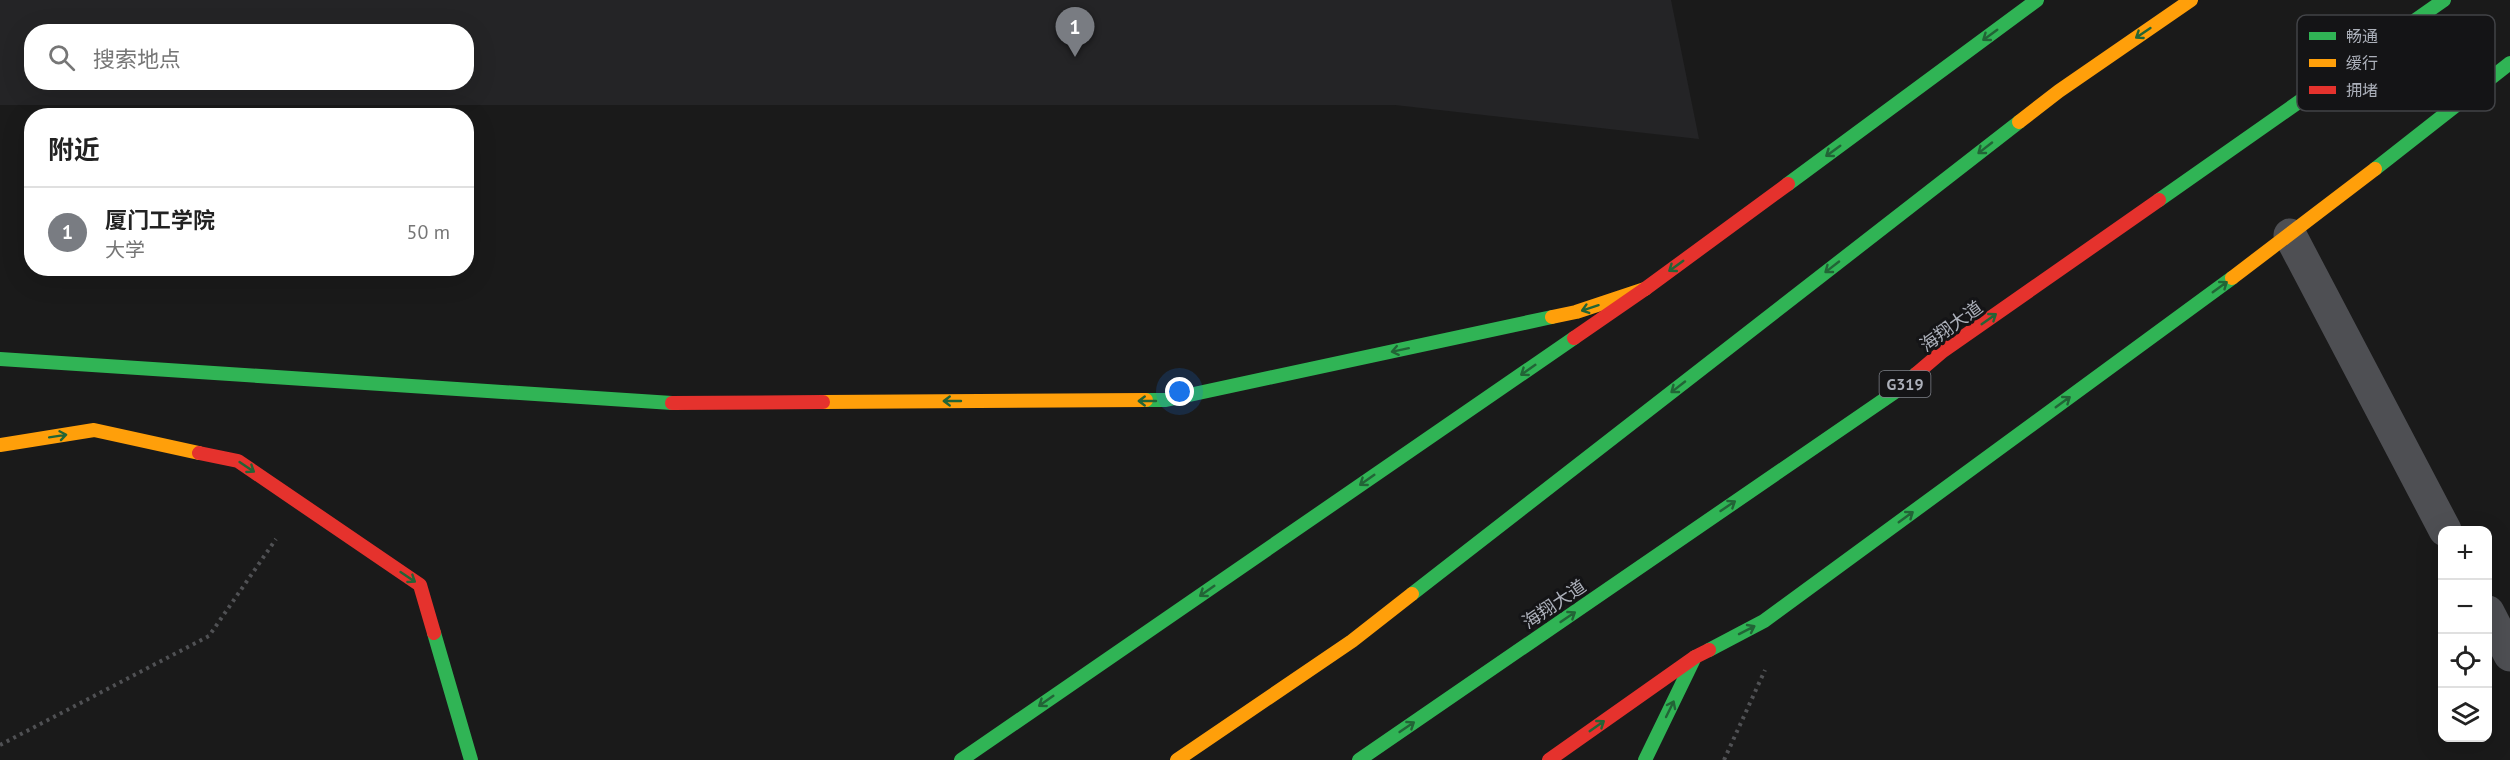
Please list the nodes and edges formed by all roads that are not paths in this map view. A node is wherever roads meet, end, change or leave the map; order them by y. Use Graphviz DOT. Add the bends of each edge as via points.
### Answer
graph roads {
  1 [pos="2037,0"];
  2 [pos="2191,0"];
  3 [pos="2444,0"];
  4 [pos="2423,15"];
  5 [pos="2510,63"];
  6 [pos="2495,75"];
  7 [pos="2297,103"];
  8 [pos="2449,111"];
  9 [pos="2290,235"];
  10 [pos="1646,289"];
  11 [pos="0,360"];
  12 [pos="0,445"];
  13 [pos="2442,526"];
  14 [pos="2492,621"];
  15 [pos="2510,655"];
  16 [pos="1695,657"];
  17 [pos="471,760"];
  18 [pos="961,760"];
  19 [pos="1177,760"];
  20 [pos="1359,760"];
  21 [pos="1549,760"];
  22 [pos="1645,760"];
  1 -- 10 [label="main road, one-way"];
  2 -- 19 [label="main road, one-way" via="2059,91 1352,640"];
  4 -- 3 [label="main road, 海翔大道 / G319, one-way"];
  5 -- 6 [label="main road"];
  20 -- 7 [label="main road, 海翔大道 / G319, one-way" via="1898,390 1943,351"];
  8 -- 9 [label="main road"];
  9 -- 13 [label="street"];
  16 -- 9 [label="main road, one-way" via="1764,621"];
  10 -- 11 [label="main road, one-way" via="1576,312 1166,400 666,403"];
  10 -- 18 [label="main road, one-way"];
  12 -- 17 [label="main road, one-way" via="94,430 238,461 420,585"];
  14 -- 15 [label="street"];
  21 -- 16 [label="main road, one-way"];
  22 -- 16 [label="main road, one-way"];
}
